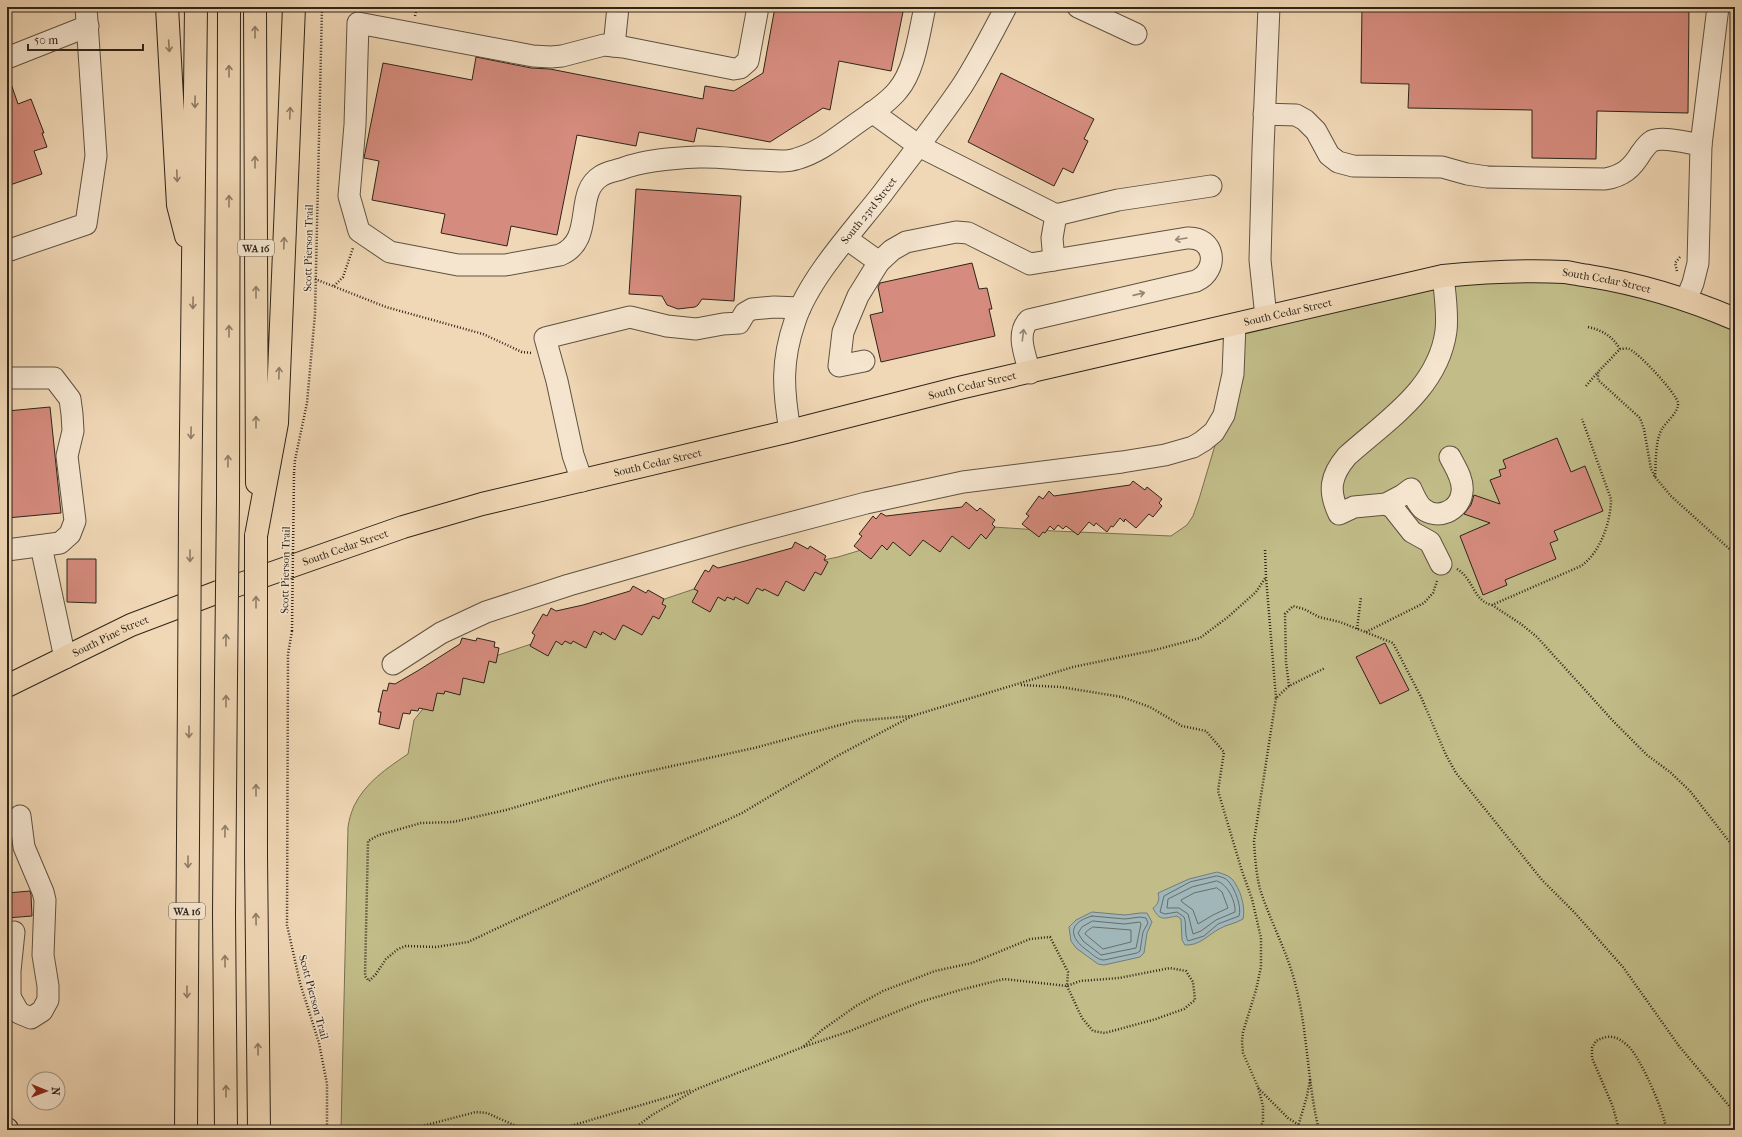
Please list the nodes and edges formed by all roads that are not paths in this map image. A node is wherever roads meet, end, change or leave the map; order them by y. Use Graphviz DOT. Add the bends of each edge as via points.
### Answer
graph roads {
  1 [pos="167,7"];
  2 [pos="196,7"];
  3 [pos="230,7"];
  4 [pos="255,7"];
  5 [pos="294,7"];
  6 [pos="618,7"];
  7 [pos="758,7"];
  8 [pos="925,7"];
  9 [pos="1006,7"];
  10 [pos="1078,7"];
  11 [pos="1269,7"];
  12 [pos="1718,7"];
  13 [pos="87,17"];
  14 [pos="1136,34"];
  15 [pos="614,46"];
  16 [pos="7,58"];
  17 [pos="872,112"];
  18 [pos="1264,114"];
  19 [pos="1701,145"];
  20 [pos="919,146"];
  21 [pos="1211,186"];
  22 [pos="1056,215"];
  23 [pos="847,239"];
  24 [pos="7,251"];
  25 [pos="1054,260"];
  26 [pos="879,262"];
  27 [pos="193,264"];
  28 [pos="1443,276"];
  29 [pos="1686,300"];
  30 [pos="800,308"];
  31 [pos="1266,317"];
  32 [pos="1735,319"];
  33 [pos="1236,324"];
  34 [pos="864,361"];
  35 [pos="1030,373"];
  36 [pos="7,378"];
  37 [pos="790,431"];
  38 [pos="1450,457"];
  39 [pos="582,481"];
  40 [pos="262,485"];
  41 [pos="1386,504"];
  42 [pos="41,546"];
  43 [pos="7,550"];
  44 [pos="1439,572"];
  45 [pos="218,592"];
  46 [pos="65,658"];
  47 [pos="393,664"];
  48 [pos="7,686"];
  49 [pos="20,816"];
  50 [pos="14,932"];
  51 [pos="9,997"];
  52 [pos="186,1130"];
  53 [pos="226,1130"];
  54 [pos="259,1130"];
  1 -- 27 [label="main road, one-way" via="178,205"];
  2 -- 27 [label="main road, WA 16, one-way"];
  53 -- 3 [label="main road, one-way, bridge" via="224,922"];
  40 -- 4 [label="main road, WA 16, one-way"];
  40 -- 5 [label="main road, one-way" via="277,423"];
  6 -- 15 [label="street"];
  7 -- 15 [label="street" via="748,62 740,68 734,69"];
  8 -- 17 [label="street" via="908,75 897,92"];
  9 -- 20 [label="street, South 23rd Street" via="962,86"];
  10 -- 14 [label="street"];
  11 -- 18 [label="street"];
  12 -- 19 [label="street"];
  13 -- 16 [label="street"];
  13 -- 24 [label="street" via="96,156 86,224"];
  15 -- 17 [label="street" via="604,45 562,56 543,57 358,23 355,125 349,196 359,231 390,252 458,265 505,265 560,255 567,252 578,238 587,194 600,176 630,166 700,157 794,160 822,149"];
  17 -- 20 [label="street"];
  18 -- 19 [label="street" via="1296,115 1305,120 1316,131 1329,155 1338,162 1353,166 1442,167 1487,177 1605,179 1616,177 1628,170 1652,141 1662,139"];
  18 -- 31 [label="street" via="1260,260"];
  19 -- 29 [label="street" via="1698,263"];
  20 -- 22 [label="street"];
  20 -- 23 [label="street, South 23rd Street"];
  21 -- 22 [label="street" via="1118,200"];
  22 -- 25 [label="street" via="1052,238"];
  23 -- 26 [label="street"];
  23 -- 30 [label="street, South 23rd Street" via="822,271"];
  25 -- 26 [label="street" via="1030,264 976,236 962,232 906,242"];
  35 -- 25 [label="street, one-way" via="1022,336 1029,320 1196,281 1208,272 1212,260 1205,244 1191,238"];
  26 -- 34 [label="street" via="858,296 840,345 839,366"];
  27 -- 52 [label="main road, WA 16, one-way, bridge"];
  28 -- 29 [label="main road, South Cedar Street" via="1515,270 1567,272 1653,289"];
  28 -- 31 [label="main road, South Cedar Street"];
  28 -- 41 [label="street" via="1446,331 1432,371 1417,394 1347,456 1333,478 1332,495 1339,514 1354,507"];
  29 -- 32 [label="main road, South Cedar Street"];
  30 -- 37 [label="street, South 23rd Street" via="787,348 784,377"];
  30 -- 39 [label="street" via="754,308 745,313 738,323 696,329 667,326 630,317 545,338 573,455"];
  31 -- 33 [label="main road, South Cedar Street"];
  33 -- 35 [label="main road, South Cedar Street"];
  33 -- 47 [label="street" via="1233,374 1224,415 1214,432 1193,447 1165,455 1122,462 963,482 866,503 741,536 569,585 486,612 441,633"];
  35 -- 37 [label="main road, South Cedar Street" via="959,388"];
  36 -- 42 [label="street" via="54,378 70,399 73,431 67,456 75,521 70,534 60,543"];
  37 -- 39 [label="main road, South Cedar Street"];
  38 -- 41 [label="street" via="1462,485 1462,492 1455,507 1442,514 1428,512 1416,501 1411,489"];
  39 -- 45 [label="main road, South Cedar Street" via="482,504 403,527"];
  54 -- 40 [label="main road, one-way, bridge" via="256,536"];
  41 -- 44 [label="street" via="1393,508 1412,532 1430,542"];
  42 -- 43 [label="street"];
  42 -- 46 [label="street"];
  45 -- 46 [label="main road, South Pine Street" via="131,625"];
  46 -- 48 [label="main road, South Pine Street"];
  49 -- 51 [label="street" via="24,847 45,900 43,955 48,1000 42,1011 31,1018 19,1013"];
  50 -- 51 [label="street"];
}
